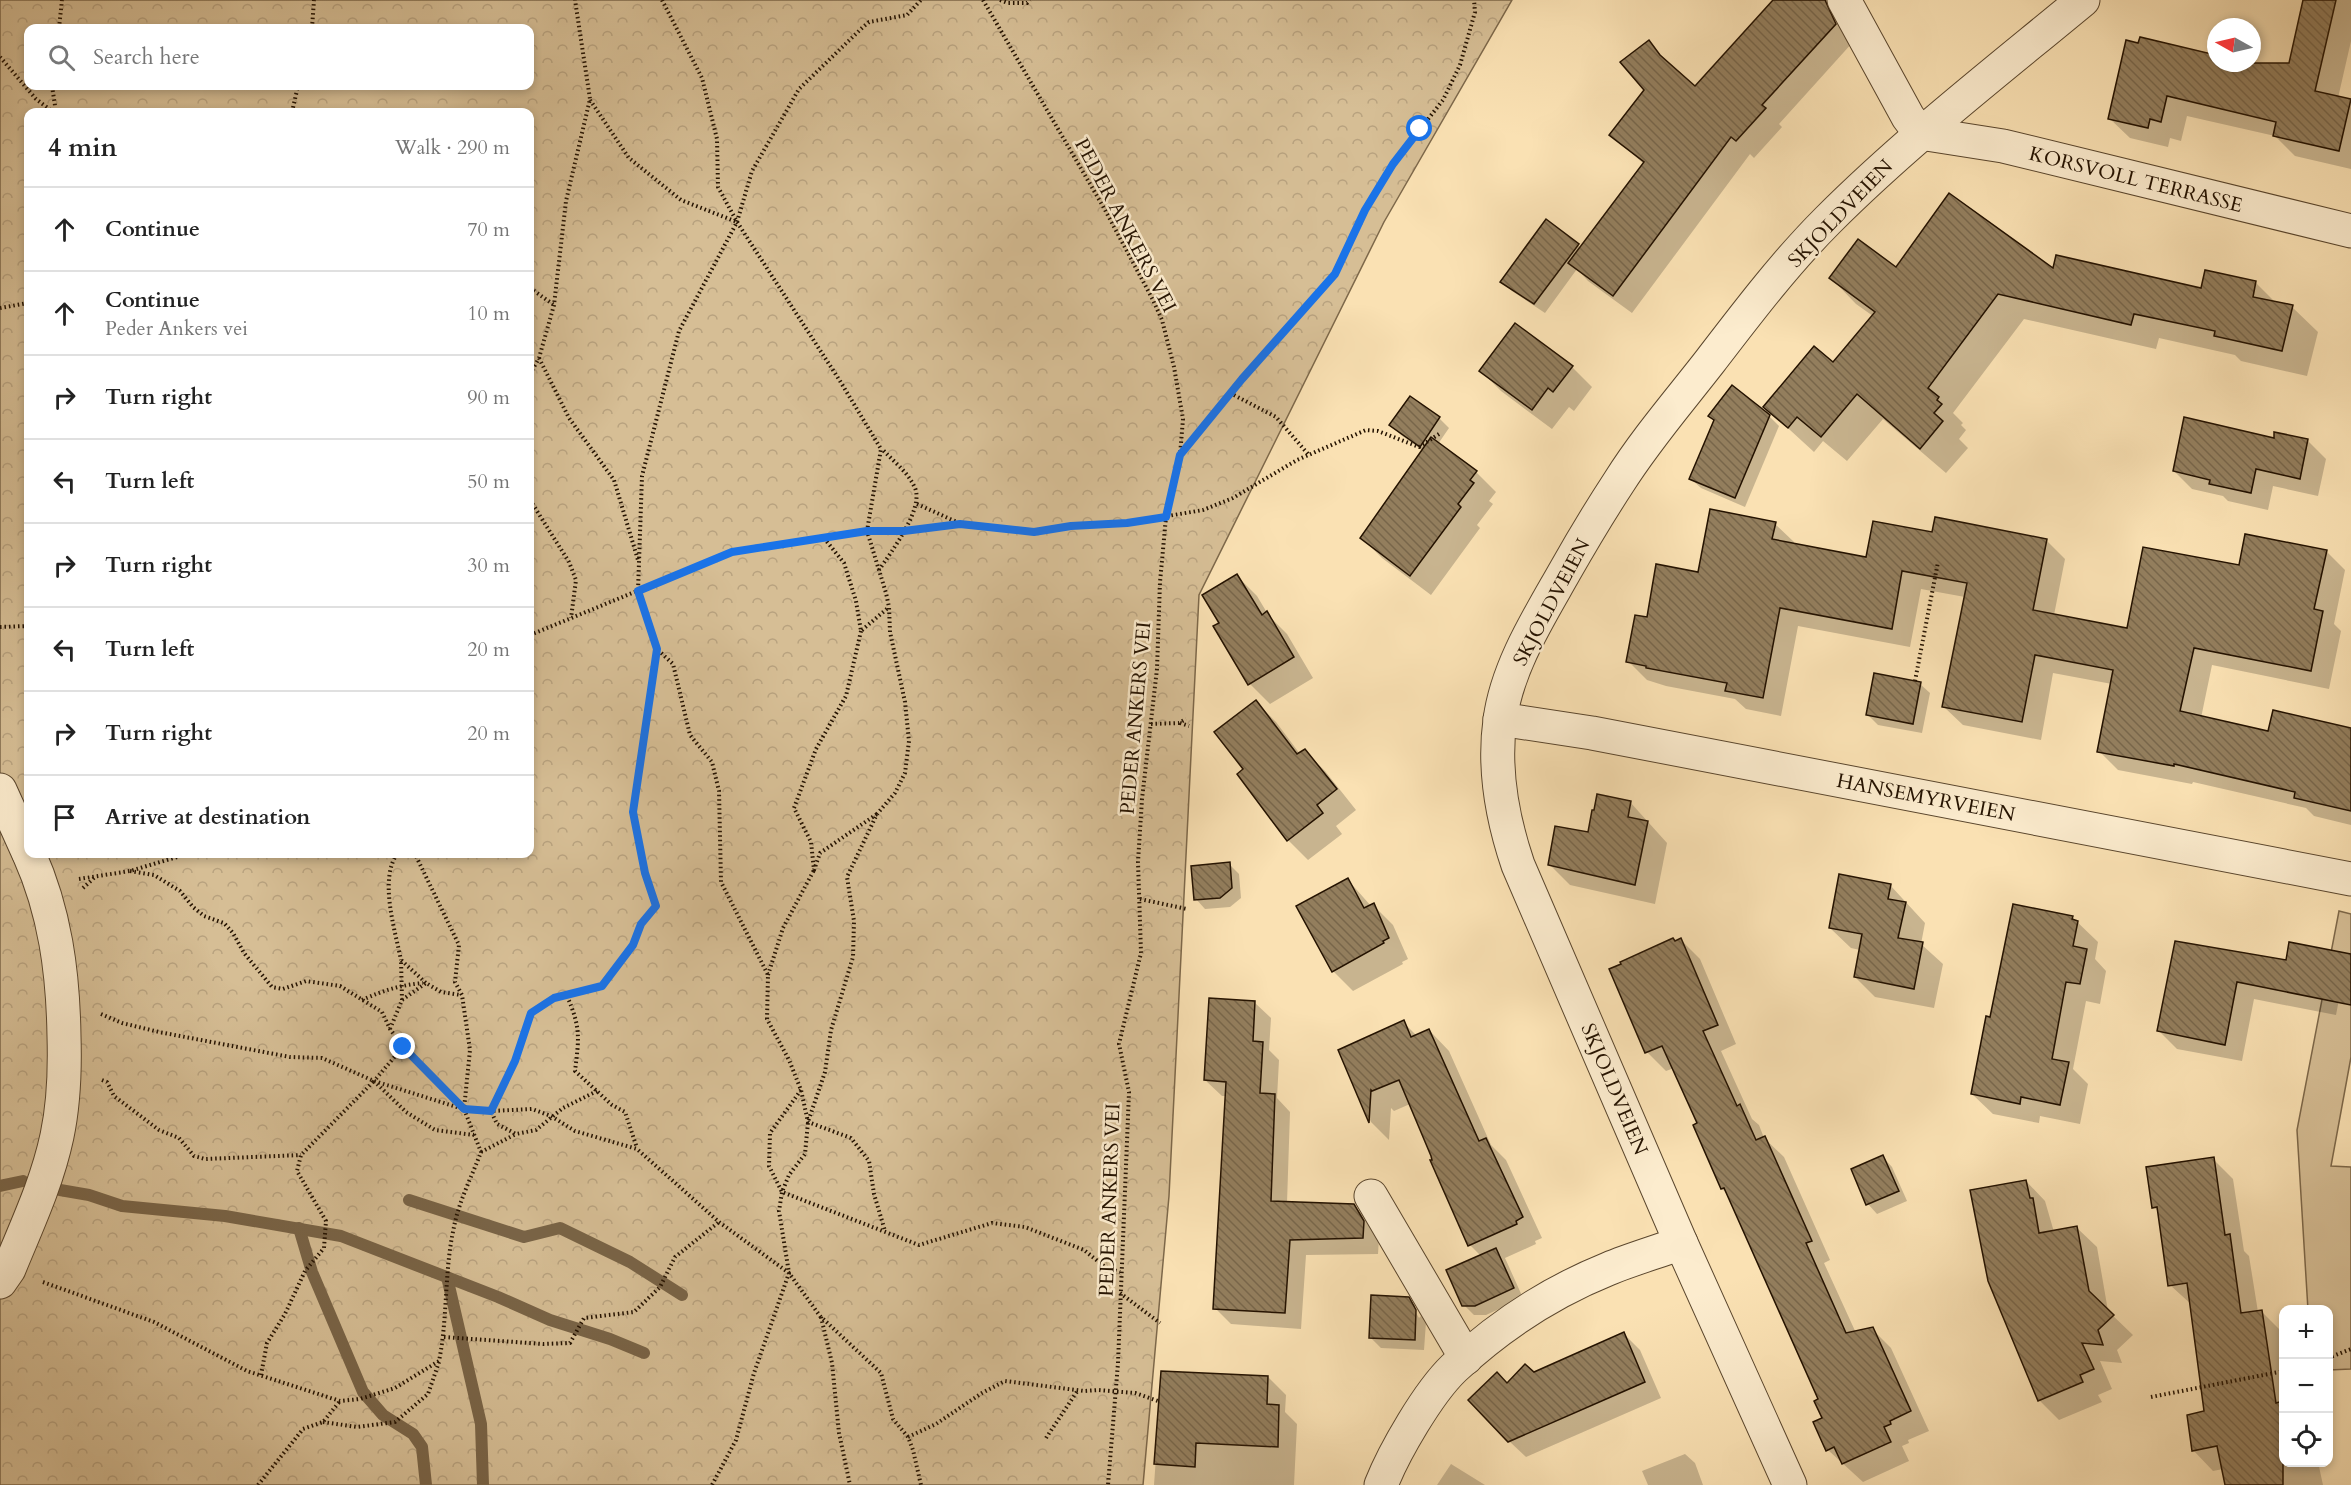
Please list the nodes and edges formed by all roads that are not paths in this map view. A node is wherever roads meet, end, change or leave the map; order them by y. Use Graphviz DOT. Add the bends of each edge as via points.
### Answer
graph roads {
  1 [pos="1844,0"];
  2 [pos="2083,0"];
  3 [pos="1920,133"];
  4 [pos="2351,231"];
  5 [pos="1500,719"];
  6 [pos="0,790"];
  7 [pos="24,842"];
  8 [pos="31,858"];
  9 [pos="2351,879"];
  10 [pos="1371,1196"];
  11 [pos="1681,1243"];
  12 [pos="4,1276"];
  13 [pos="1466,1358"];
  14 [pos="1786,1484"];
  15 [pos="1381,1485"];
  1 -- 3 [label="street"];
  2 -- 3 [label="street, SKJOLDVEIEN"];
  3 -- 4 [label="street, KORSVOLL TERRASSE" via="2003,146"];
  3 -- 5 [label="street, SKJOLDVEIEN" via="1825,223 1750,309 1619,481 1524,647"];
  5 -- 9 [label="street, HANSEMYRVEIEN" via="1603,735"];
  5 -- 11 [label="street, SKJOLDVEIEN" via="1500,798 1518,865"];
  6 -- 7 [label="street"];
  8 -- 12 [label="street" via="53,921 64,991 65,1070 57,1136 47,1175"];
  10 -- 13 [label="street"];
  11 -- 13 [label="street" via="1607,1270 1556,1295 1501,1328"];
  11 -- 14 [label="street, SKJOLDVEIEN"];
  13 -- 15 [label="street" via="1432,1394"];
}
